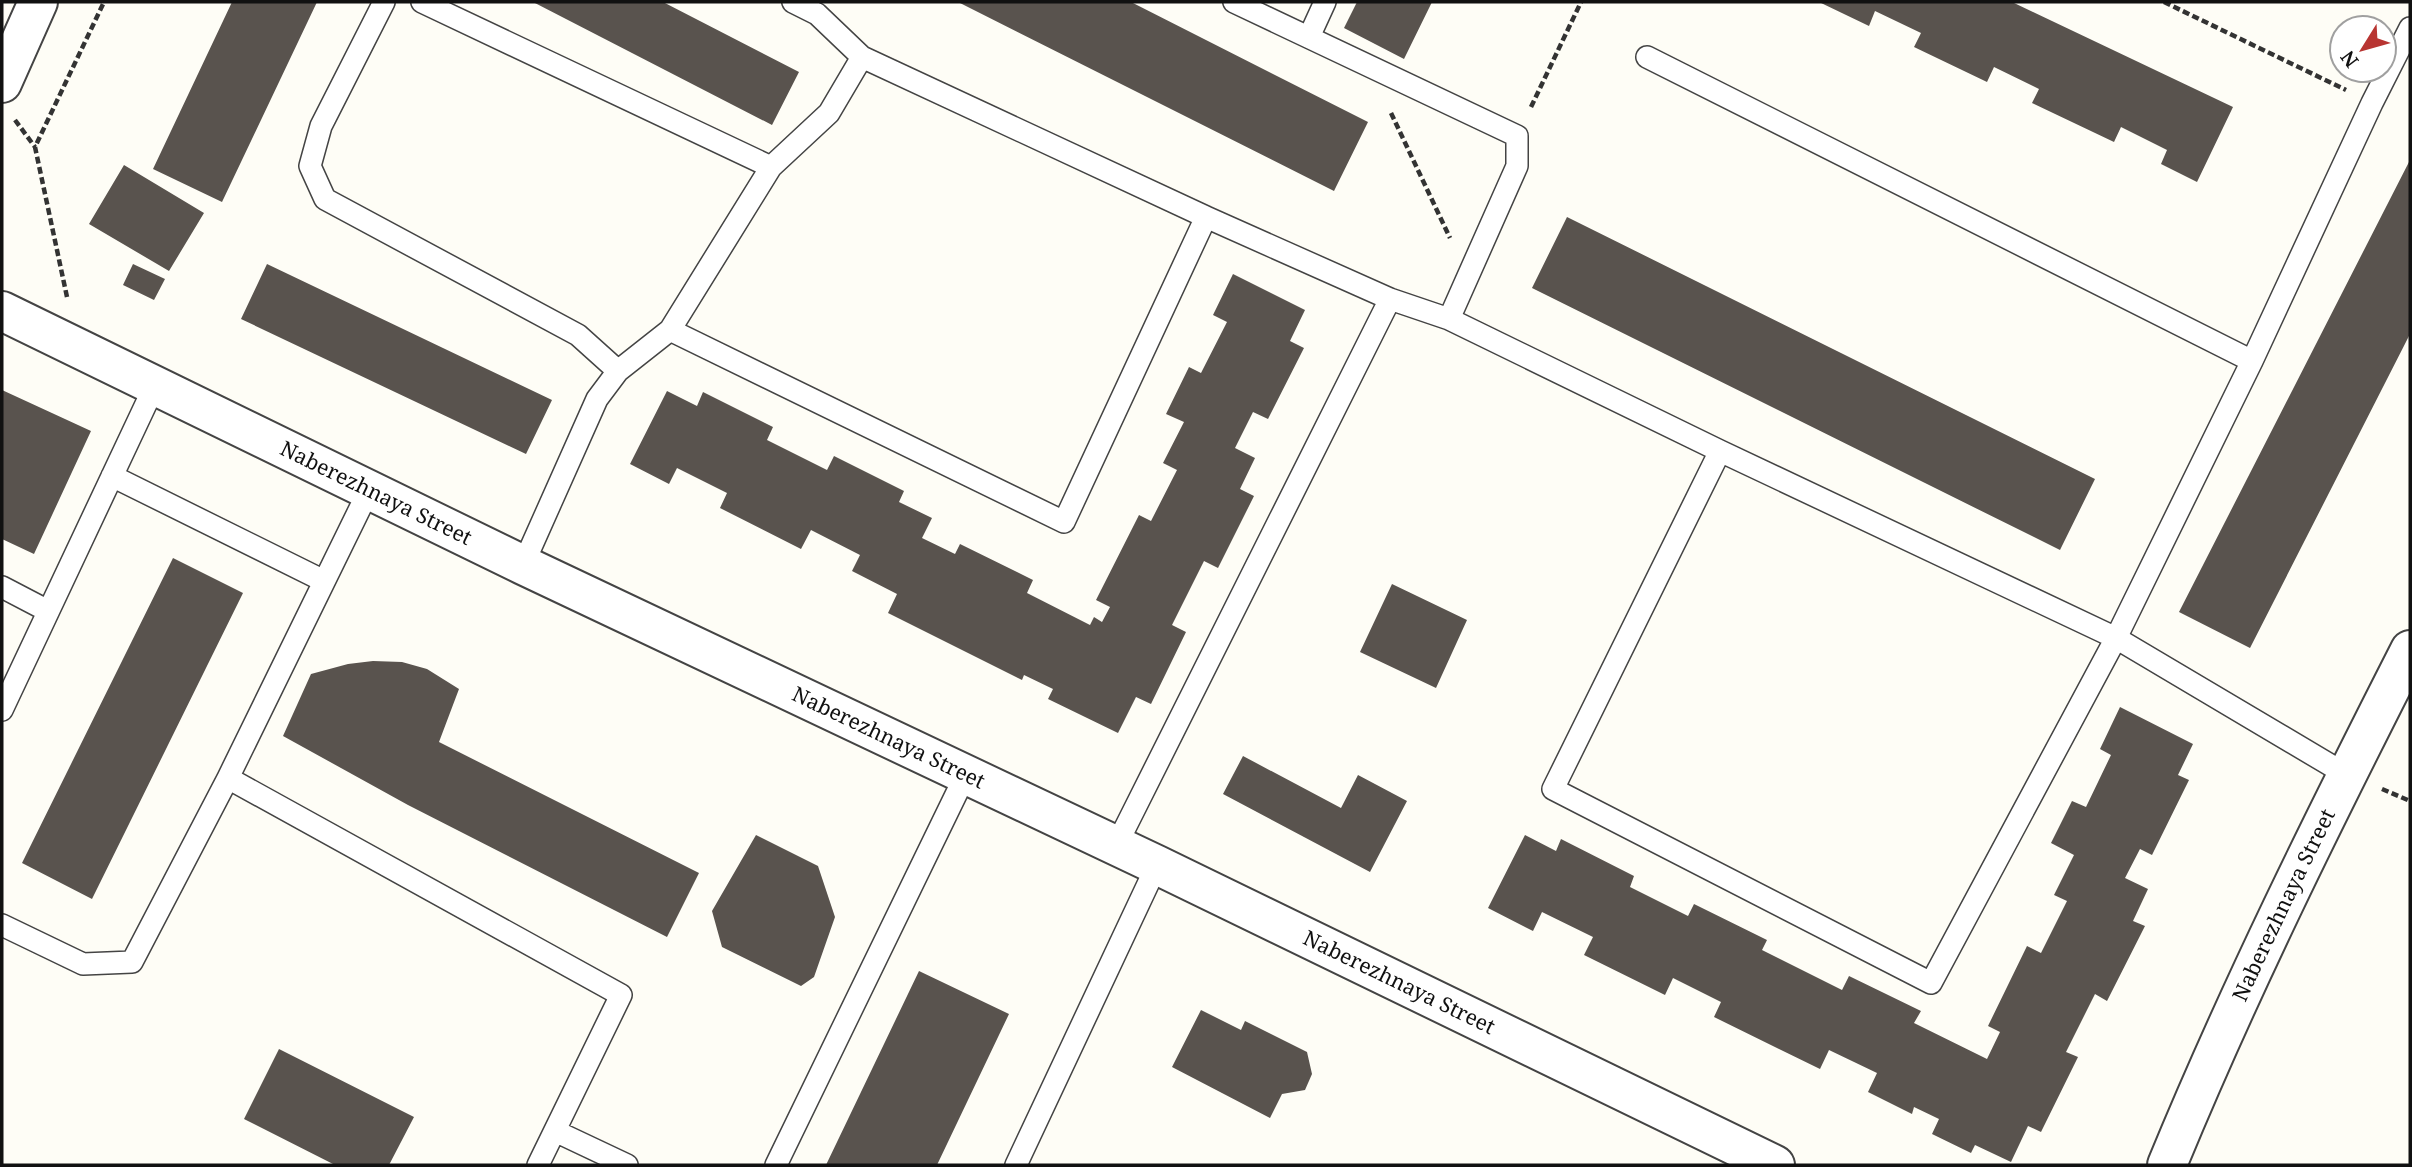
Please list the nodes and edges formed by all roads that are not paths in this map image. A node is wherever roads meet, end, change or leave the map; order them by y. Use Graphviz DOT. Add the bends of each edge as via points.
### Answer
graph roads {
  1 [pos="38,2"];
  2 [pos="384,2"];
  3 [pos="422,2"];
  4 [pos="793,2"];
  5 [pos="1234,2"];
  6 [pos="1325,2"];
  7 [pos="820,8"];
  8 [pos="2410,28"];
  9 [pos="1309,37"];
  10 [pos="862,57"];
  11 [pos="1647,57"];
  12 [pos="5,97"];
  13 [pos="771,167"];
  14 [pos="1206,217"];
  15 [pos="1390,299"];
  16 [pos="2,311"];
  17 [pos="1449,319"];
  18 [pos="670,330"];
  19 [pos="2252,361"];
  20 [pos="618,371"];
  21 [pos="155,385"];
  22 [pos="1720,451"];
  23 [pos="112,476"];
  24 [pos="369,490"];
  25 [pos="523,565"];
  26 [pos="324,581"];
  27 [pos="2,587"];
  28 [pos="48,611"];
  29 [pos="2116,638"];
  30 [pos="2410,650"];
  31 [pos="2,710"];
  32 [pos="966,774"];
  33 [pos="2347,775"];
  34 [pos="228,778"];
  35 [pos="1116,846"];
  36 [pos="1157,865"];
  37 [pos="2,925"];
  38 [pos="555,1131"];
  39 [pos="538,1165"];
  40 [pos="627,1165"];
  41 [pos="776,1165"];
  42 [pos="1016,1165"];
  43 [pos="1775,1165"];
  44 [pos="2166,1165"];
  1 -- 12 [label="street"];
  2 -- 20 [label="lane" via="321,126 310,166 324,199 578,335"];
  3 -- 13 [label="lane"];
  4 -- 7 [label="lane"];
  5 -- 9 [label="lane"];
  6 -- 9 [label="lane"];
  7 -- 10 [label="lane"];
  8 -- 19 [label="lane"];
  9 -- 17 [label="lane" via="1517,136 1517,166"];
  10 -- 13 [label="lane" via="828,113"];
  10 -- 14 [label="lane"];
  11 -- 19 [label="lane"];
  13 -- 18 [label="lane"];
  14 -- 15 [label="lane"];
  14 -- 18 [label="lane" via="1064,522"];
  15 -- 17 [label="lane"];
  15 -- 35 [label="lane"];
  16 -- 21 [label="street, Naberezhnaya Street"];
  17 -- 22 [label="lane"];
  18 -- 20 [label="lane"];
  19 -- 29 [label="lane"];
  20 -- 25 [label="lane" via="597,399"];
  21 -- 23 [label="lane"];
  21 -- 24 [label="street, Naberezhnaya Street"];
  22 -- 29 [label="lane"];
  22 -- 29 [label="lane" via="1553,789 1931,983"];
  23 -- 26 [label="lane"];
  23 -- 28 [label="lane"];
  24 -- 25 [label="street, Naberezhnaya Street"];
  24 -- 26 [label="lane"];
  25 -- 32 [label="street, Naberezhnaya Street"];
  26 -- 34 [label="lane"];
  27 -- 28 [label="lane"];
  28 -- 31 [label="lane"];
  29 -- 33 [label="lane"];
  30 -- 33 [label="street, Naberezhnaya Street"];
  32 -- 35 [label="street, Naberezhnaya Street"];
  32 -- 41 [label="lane"];
  33 -- 44 [label="street, Naberezhnaya Street" via="2207,1066"];
  34 -- 37 [label="lane" via="132,962 83,964"];
  34 -- 38 [label="lane" via="621,996"];
  35 -- 36 [label="street, Naberezhnaya Street"];
  36 -- 42 [label="lane"];
  36 -- 43 [label="street, Naberezhnaya Street"];
  38 -- 39 [label="lane"];
  38 -- 40 [label="lane"];
}
